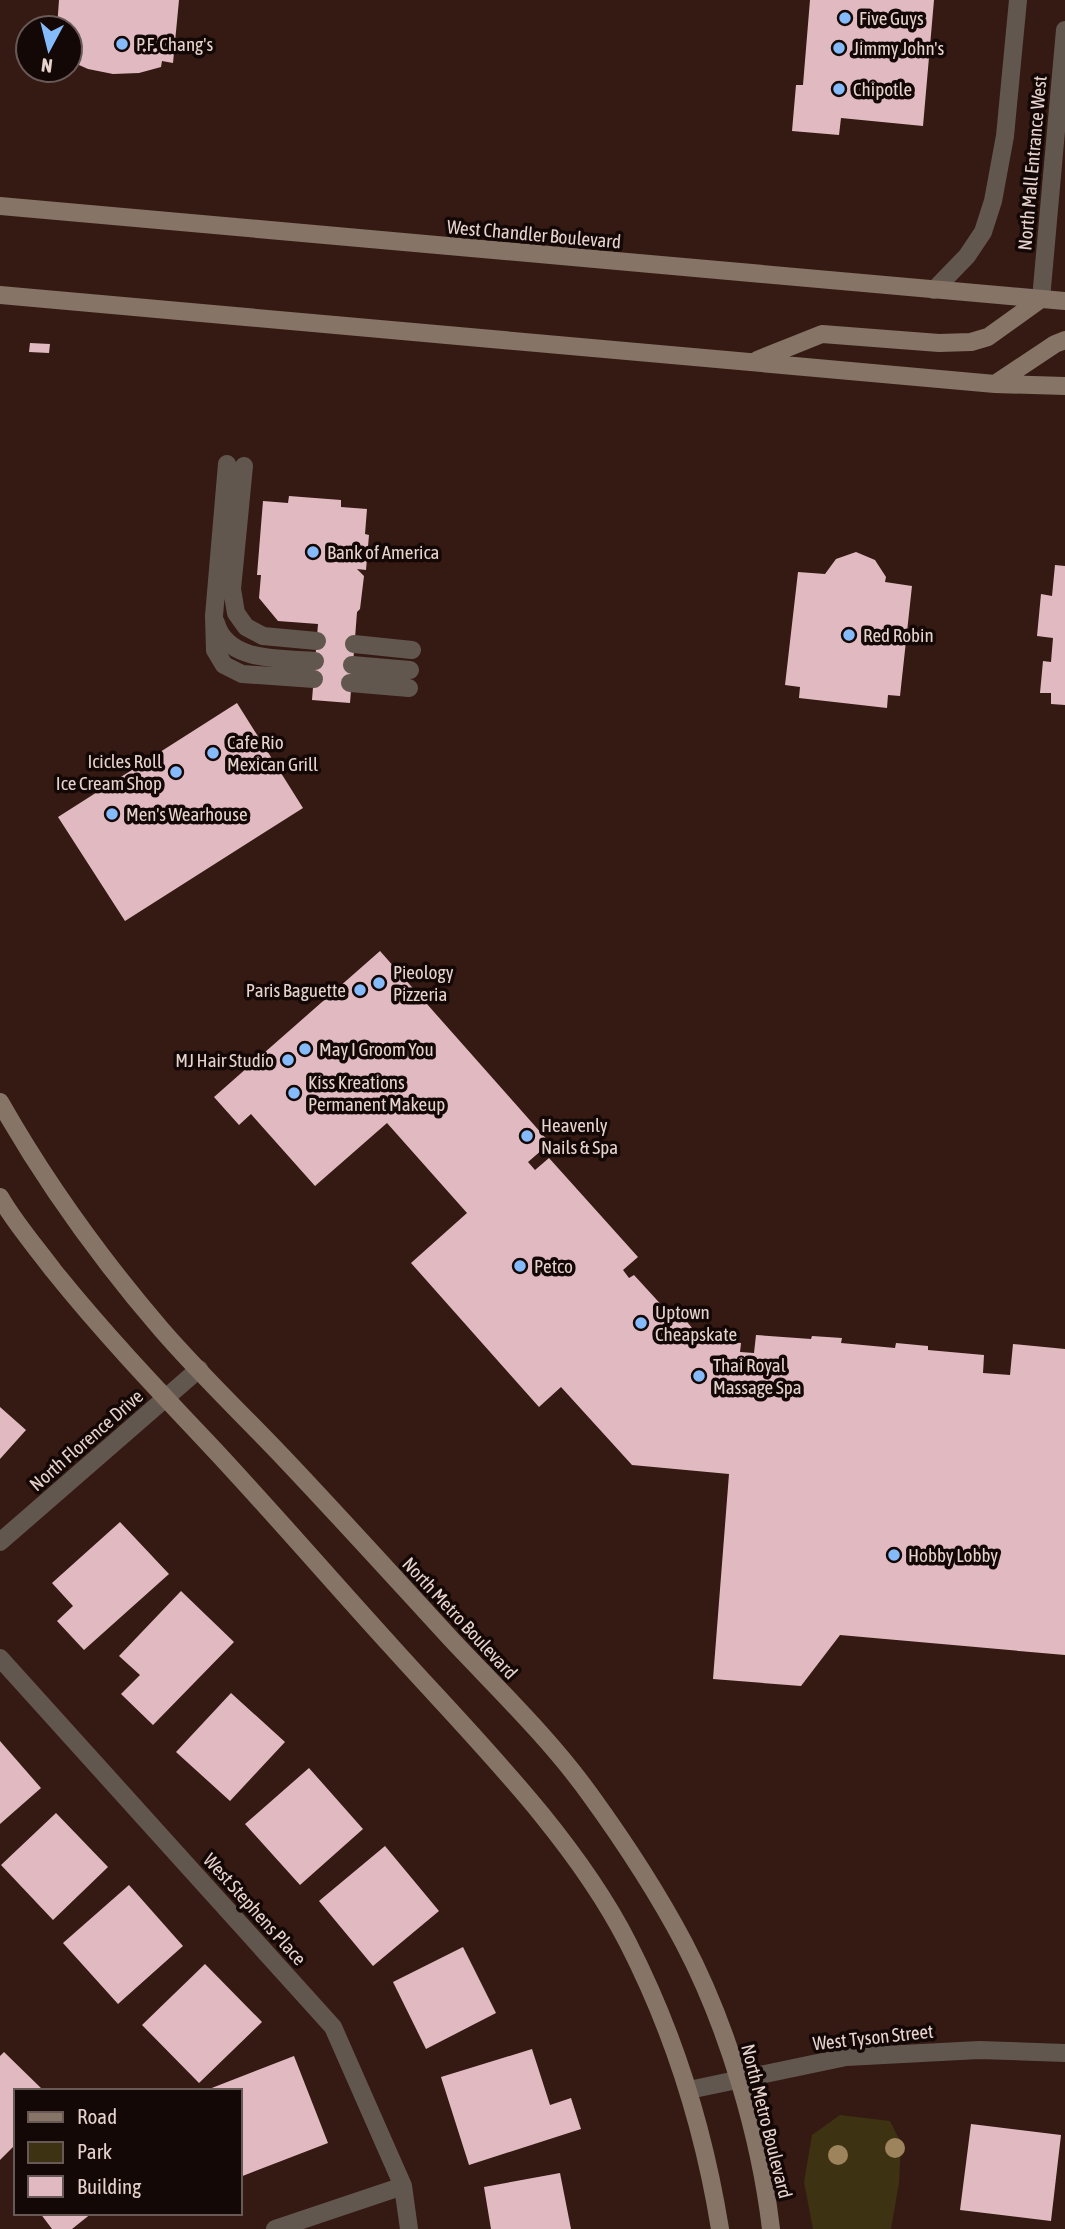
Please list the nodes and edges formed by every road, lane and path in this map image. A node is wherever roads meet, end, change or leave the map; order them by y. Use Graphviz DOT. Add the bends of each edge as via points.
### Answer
graph roads {
  1 [pos="1018,0"];
  2 [pos="1065,30"];
  3 [pos="0,206"];
  4 [pos="933,290"];
  5 [pos="0,295"];
  6 [pos="1041,299"];
  7 [pos="1065,301"];
  8 [pos="1065,340"];
  9 [pos="754,361"];
  10 [pos="995,384"];
  11 [pos="1065,386"];
  12 [pos="317,641"];
  13 [pos="354,644"];
  14 [pos="412,650"];
  15 [pos="314,670"];
  16 [pos="351,674"];
  17 [pos="410,679"];
  18 [pos="0,1102"];
  19 [pos="0,1197"];
  20 [pos="200,1369"];
  21 [pos="166,1399"];
  22 [pos="0,1542"];
  23 [pos="0,1658"];
  24 [pos="1065,2053"];
  25 [pos="739,2081"];
  26 [pos="689,2090"];
  27 [pos="403,2186"];
  28 [pos="275,2229"];
  29 [pos="409,2229"];
  30 [pos="720,2229"];
  31 [pos="771,2229"];
  1 -- 4 [label="street, North Mall Entrance West" via="1005,136 993,201 983,232 967,256"];
  2 -- 6 [label="street, North Mall Entrance West"];
  3 -- 4 [label="street, West Chandler Boulevard"];
  4 -- 6 [label="street, West Chandler Boulevard"];
  5 -- 9 [label="street"];
  6 -- 7 [label="street, West Chandler Boulevard"];
  6 -- 9 [label="street" via="988,337 971,342 821,334"];
  8 -- 10 [label="street"];
  9 -- 10 [label="street"];
  10 -- 11 [label="street"];
  12 -- 15 [label="street" via="263,636 246,627 236,612 232,589 236,465 214,616 215,650 224,665 242,674"];
  13 -- 14 [label="street"];
  16 -- 17 [label="street"];
  18 -- 20 [label="street, North Metro Boulevard" via="75,1223"];
  19 -- 21 [label="street" via="94,1321"];
  20 -- 21 [label="street, North Florence Drive"];
  20 -- 25 [label="street, North Metro Boulevard" via="589,1793 685,1944"];
  21 -- 22 [label="street, North Florence Drive"];
  21 -- 26 [label="street" via="266,1504 558,1837 627,1941"];
  23 -- 27 [label="street, West Stephens Place" via="333,2027"];
  24 -- 25 [label="street, West Tyson Street" via="979,2050 846,2057"];
  25 -- 26 [label="street, West Tyson Street"];
  25 -- 31 [label="street, North Metro Boulevard"];
  26 -- 30 [label="street"];
  27 -- 28 [label="street"];
  27 -- 29 [label="street, West Stephens Place"];
}
